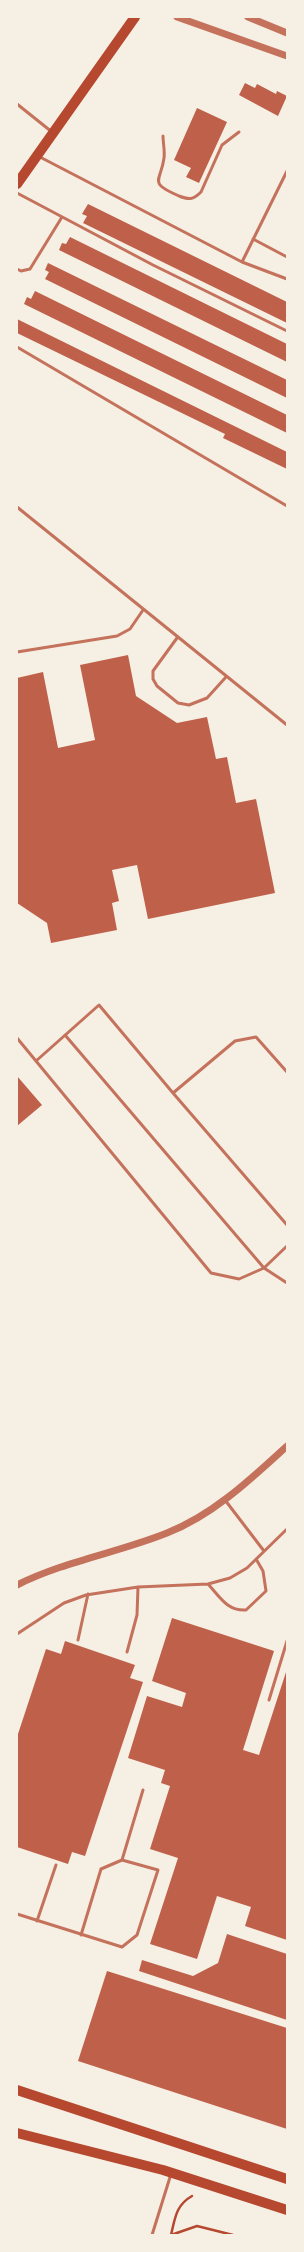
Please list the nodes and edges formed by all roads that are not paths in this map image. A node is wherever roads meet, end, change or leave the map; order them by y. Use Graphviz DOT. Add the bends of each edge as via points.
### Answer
graph roads {
  1 [pos="135,17"];
  2 [pos="177,17"];
  3 [pos="248,17"];
  4 [pos="287,33"];
  5 [pos="287,56"];
  6 [pos="17,104"];
  7 [pos="52,132"];
  8 [pos="239,132"];
  9 [pos="163,136"];
  10 [pos="36,155"];
  11 [pos="287,170"];
  12 [pos="17,184"];
  13 [pos="17,193"];
  14 [pos="62,217"];
  15 [pos="253,239"];
  16 [pos="287,257"];
  17 [pos="242,262"];
  18 [pos="17,269"];
  19 [pos="287,279"];
  20 [pos="287,331"];
  21 [pos="17,347"];
  22 [pos="287,506"];
  23 [pos="17,507"];
  24 [pos="143,610"];
  25 [pos="177,638"];
  26 [pos="17,652"];
  27 [pos="226,677"];
  28 [pos="287,725"];
  29 [pos="65,1035"];
  30 [pos="17,1038"];
  31 [pos="36,1061"];
  32 [pos="287,1072"];
  33 [pos="173,1093"];
  34 [pos="287,1226"];
  35 [pos="287,1246"];
  36 [pos="264,1268"];
  37 [pos="287,1283"];
  38 [pos="287,1446"];
  39 [pos="225,1500"];
  40 [pos="287,1529"];
  41 [pos="264,1551"];
  42 [pos="256,1559"];
  43 [pos="208,1584"];
  44 [pos="17,1585"];
  45 [pos="138,1587"];
  46 [pos="88,1594"];
  47 [pos="17,1634"];
  48 [pos="78,1640"];
  49 [pos="287,1641"];
  50 [pos="127,1652"];
  51 [pos="268,1700"];
  52 [pos="143,1790"];
  53 [pos="122,1860"];
  54 [pos="56,1865"];
  55 [pos="17,1914"];
  56 [pos="37,1921"];
  57 [pos="81,1935"];
  58 [pos="17,2090"];
  59 [pos="17,2133"];
  60 [pos="171,2172"];
  61 [pos="287,2179"];
  62 [pos="287,2210"];
  63 [pos="152,2235"];
  1 -- 7 [label="main road"];
  2 -- 5 [label="street"];
  3 -- 4 [label="street"];
  6 -- 7 [label="lane"];
  7 -- 10 [label="main road"];
  8 -- 9 [label="lane" via="222,145 201,192 188,200 164,190 159,183 157,177 164,158"];
  10 -- 12 [label="main road"];
  10 -- 17 [label="lane"];
  11 -- 15 [label="lane"];
  13 -- 14 [label="lane"];
  14 -- 18 [label="lane" via="30,269"];
  14 -- 20 [label="lane"];
  15 -- 16 [label="lane"];
  15 -- 17 [label="lane"];
  17 -- 19 [label="lane"];
  21 -- 22 [label="lane"];
  23 -- 24 [label="lane"];
  24 -- 25 [label="lane"];
  24 -- 26 [label="lane" via="130,629 117,636"];
  25 -- 27 [label="lane"];
  25 -- 27 [label="lane" via="153,671 153,679 157,686 178,703 189,705 207,698"];
  27 -- 28 [label="lane"];
  29 -- 31 [label="lane"];
  29 -- 33 [label="lane" via="99,1005"];
  29 -- 36 [label="lane"];
  30 -- 31 [label="lane"];
  31 -- 36 [label="lane" via="211,1273 239,1280"];
  32 -- 33 [label="lane" via="256,1036 235,1041"];
  33 -- 34 [label="lane"];
  35 -- 36 [label="lane"];
  36 -- 37 [label="lane"];
  38 -- 39 [label="street"];
  39 -- 41 [label="lane"];
  39 -- 44 [label="street" via="196,1519 167,1533 67,1564"];
  40 -- 41 [label="lane"];
  41 -- 42 [label="lane"];
  42 -- 43 [label="lane" via="230,1578"];
  42 -- 43 [label="lane" via="263,1571 266,1591 246,1610 236,1611 226,1605"];
  43 -- 45 [label="lane"];
  45 -- 46 [label="lane"];
  45 -- 50 [label="lane" via="137,1615"];
  46 -- 47 [label="lane" via="64,1603"];
  46 -- 48 [label="lane"];
  49 -- 51 [label="lane"];
  52 -- 53 [label="lane"];
  53 -- 57 [label="lane" via="101,1870"];
  53 -- 57 [label="lane" via="158,1870 137,1936 122,1947"];
  54 -- 56 [label="lane"];
  55 -- 56 [label="lane"];
  56 -- 57 [label="lane"];
  58 -- 61 [label="main road"];
  59 -- 60 [label="main road"];
  60 -- 62 [label="main road"];
  60 -- 63 [label="lane"];
}
